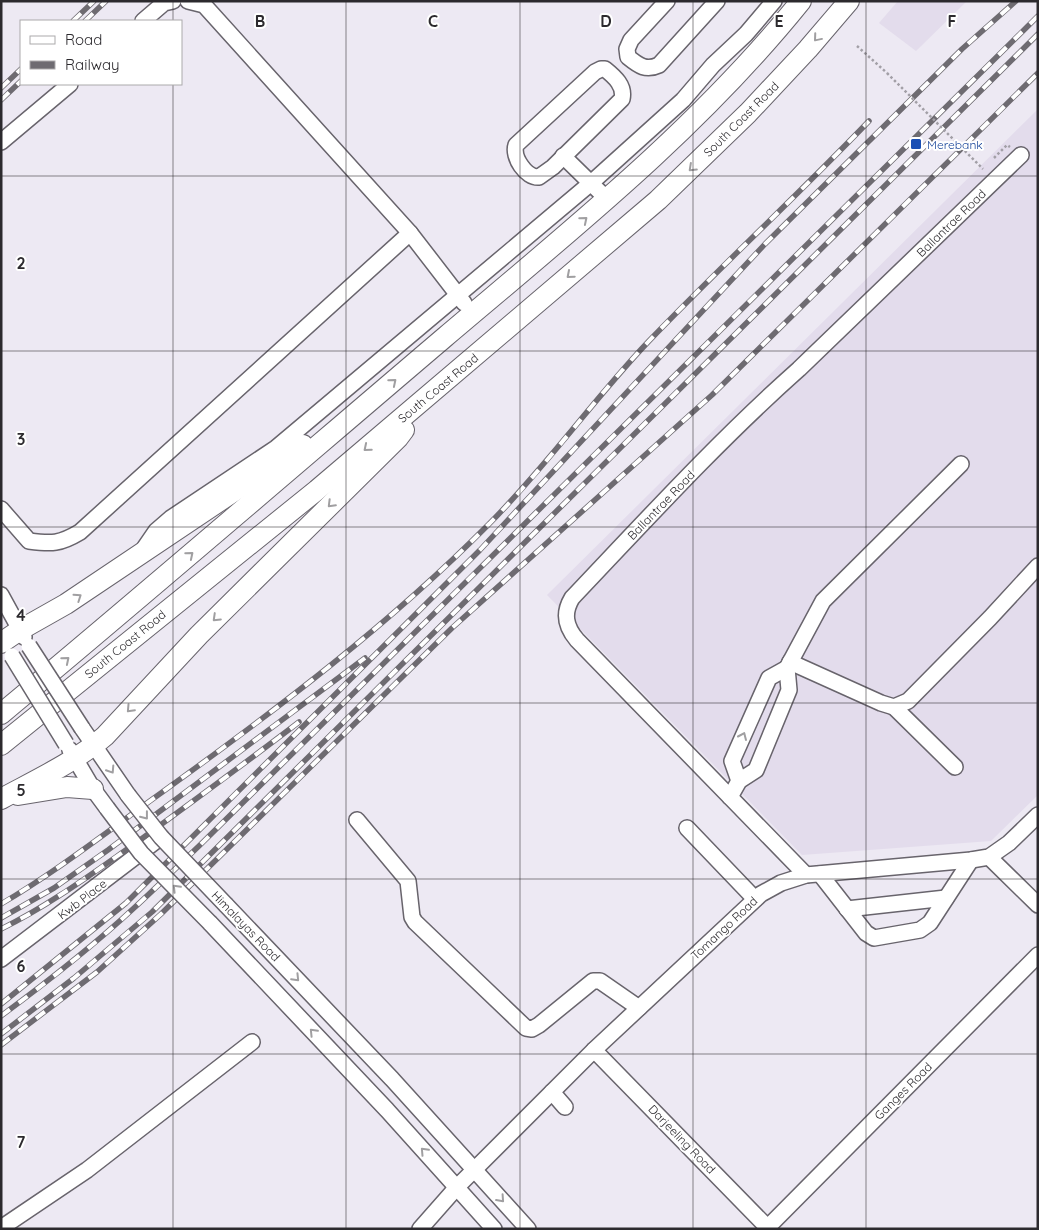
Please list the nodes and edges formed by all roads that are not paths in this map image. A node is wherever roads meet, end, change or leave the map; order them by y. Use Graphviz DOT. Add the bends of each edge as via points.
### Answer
graph roads {
  1 [pos="173,1"];
  2 [pos="188,1"];
  3 [pos="666,1"];
  4 [pos="717,1"];
  5 [pos="774,1"];
  6 [pos="848,1"];
  7 [pos="800,2"];
  8 [pos="144,20"];
  9 [pos="69,85"];
  10 [pos="1,142"];
  11 [pos="562,156"];
  12 [pos="1021,156"];
  13 [pos="591,184"];
  14 [pos="608,200"];
  15 [pos="410,233"];
  16 [pos="529,266"];
  17 [pos="553,290"];
  18 [pos="459,296"];
  19 [pos="473,314"];
  20 [pos="376,396"];
  21 [pos="421,402"];
  22 [pos="961,464"];
  23 [pos="1,509"];
  24 [pos="139,555"];
  25 [pos="1038,566"];
  26 [pos="1,595"];
  27 [pos="25,638"];
  28 [pos="4,645"];
  29 [pos="788,665"];
  30 [pos="894,707"];
  31 [pos="1,714"];
  32 [pos="1,745"];
  33 [pos="95,745"];
  34 [pos="70,751"];
  35 [pos="954,767"];
  36 [pos="739,781"];
  37 [pos="93,789"];
  38 [pos="730,797"];
  39 [pos="2,799"];
  40 [pos="1038,816"];
  41 [pos="357,820"];
  42 [pos="687,828"];
  43 [pos="161,837"];
  44 [pos="142,853"];
  45 [pos="989,857"];
  46 [pos="971,860"];
  47 [pos="813,875"];
  48 [pos="946,898"];
  49 [pos="755,899"];
  50 [pos="1038,905"];
  51 [pos="847,909"];
  52 [pos="1038,955"];
  53 [pos="5,957"];
  54 [pos="639,1008"];
  55 [pos="252,1042"];
  56 [pos="594,1050"];
  57 [pos="552,1092"];
  58 [pos="565,1107"];
  59 [pos="474,1169"];
  60 [pos="457,1186"];
  61 [pos="1,1228"];
  62 [pos="768,1228"];
  63 [pos="420,1229"];
  64 [pos="494,1229"];
  65 [pos="528,1229"];
  1 -- 8 [label="street"];
  2 -- 15 [label="street" via="204,5"];
  3 -- 4 [label="street" via="630,40 628,57 641,67 659,65"];
  5 -- 13 [label="street" via="683,100"];
  6 -- 17 [label="main road, South Coast Road, one-way" via="808,49 715,147"];
  7 -- 14 [label="main road, South Coast Road" via="706,107"];
  9 -- 10 [label="street"];
  11 -- 11 [label="street" via="536,178 520,164 514,150 519,141 584,81 598,70 605,69 621,85 622,99"];
  11 -- 13 [label="street"];
  12 -- 38 [label="street, Ballantrae Road" via="770,395 658,507 568,604 566,620 571,633"];
  13 -- 14 [label="street"];
  13 -- 18 [label="street"];
  16 -- 14 [label="main road, South Coast Road, one-way"];
  15 -- 18 [label="street"];
  15 -- 23 [label="street" via="80,532 65,541 48,544 29,541"];
  16 -- 17 [label="main road"];
  16 -- 19 [label="main road, South Coast Road"];
  17 -- 21 [label="main road, South Coast Road"];
  18 -- 19 [label="street"];
  18 -- 24 [label="street" via="276,448 171,518 156,531"];
  20 -- 19 [label="main road, South Coast Road, one-way"];
  20 -- 24 [label="main road"];
  31 -- 20 [label="main road, South Coast Road, one-way"];
  21 -- 32 [label="main road, South Coast Road, one-way" via="260,537"];
  21 -- 33 [label="main road, one-way" via="398,438 199,635"];
  22 -- 29 [label="street" via="823,601"];
  27 -- 24 [label="main road, one-way" via="66,604"];
  25 -- 30 [label="street" via="908,701"];
  26 -- 27 [label="street, Himalayas Road"];
  27 -- 28 [label="main road"];
  27 -- 33 [label="street, Himalayas Road, bridge"];
  28 -- 34 [label="street, Himalayas Road, bridge"];
  29 -- 30 [label="street"];
  29 -- 36 [label="street" via="789,690 756,770"];
  36 -- 29 [label="street, one-way" via="732,761 769,678"];
  30 -- 35 [label="street"];
  33 -- 34 [label="main road"];
  33 -- 43 [label="street, Himalayas Road, one-way, bridge"];
  34 -- 37 [label="street, Himalayas Road"];
  34 -- 39 [label="main road"];
  36 -- 38 [label="street"];
  37 -- 39 [label="main road" via="68,787"];
  37 -- 44 [label="street, Himalayas Road, bridge"];
  38 -- 47 [label="street, Ballantrae Road"];
  40 -- 45 [label="street, Tomango Road"];
  41 -- 54 [label="street" via="408,881 415,922 526,1028 539,1025 593,981 600,981"];
  42 -- 49 [label="street"];
  43 -- 44 [label="street, Kwb Place"];
  43 -- 59 [label="street, Himalayas Road, one-way, bridge"];
  44 -- 53 [label="street, Kwb Place"];
  60 -- 44 [label="street, Himalayas Road, one-way, bridge"];
  45 -- 46 [label="street, Tomango Road"];
  45 -- 50 [label="street"];
  46 -- 47 [label="street, Tomango Road"];
  46 -- 48 [label="street"];
  47 -- 49 [label="street, Tomango Road" via="772,888"];
  47 -- 51 [label="street, Ballantrae Road"];
  48 -- 51 [label="street"];
  48 -- 51 [label="street, Ballantrae Road" via="926,928 874,938"];
  49 -- 54 [label="street, Tomango Road"];
  52 -- 62 [label="street, Ganges Road"];
  54 -- 56 [label="street, Tomango Road"];
  55 -- 61 [label="street" via="87,1170"];
  56 -- 57 [label="street, Tomango Road"];
  56 -- 62 [label="street, Darjeeling Road"];
  57 -- 58 [label="street"];
  57 -- 59 [label="street, Tomango Road"];
  59 -- 60 [label="street, Tomango Road"];
  59 -- 65 [label="street, Himalayas Road, one-way"];
  60 -- 63 [label="street, Tomango Road"];
  60 -- 64 [label="street, Himalayas Road"];
}
